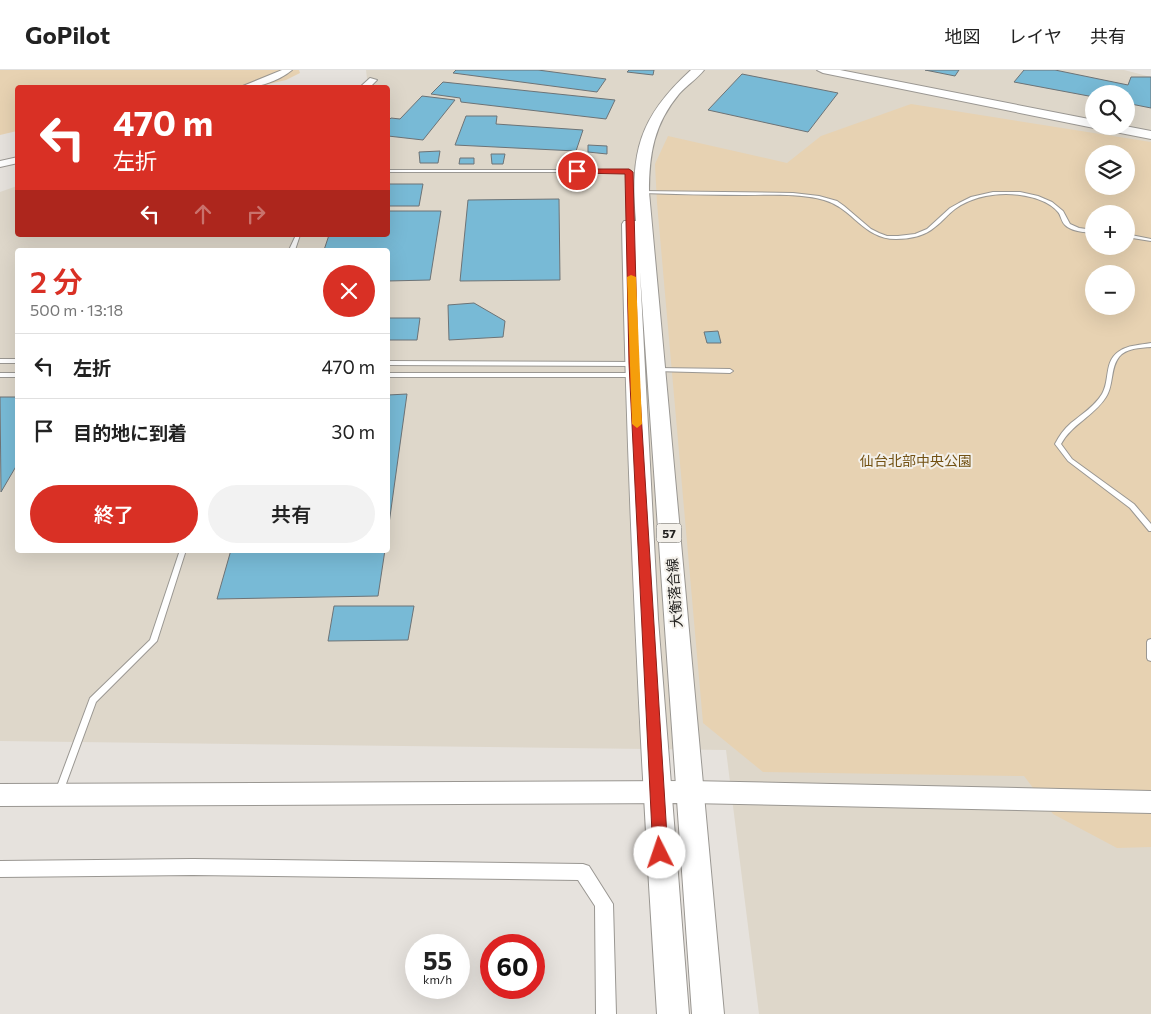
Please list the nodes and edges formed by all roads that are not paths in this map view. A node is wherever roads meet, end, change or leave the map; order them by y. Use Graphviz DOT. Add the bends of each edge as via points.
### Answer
graph roads {
  1 [pos="288,70"];
  2 [pos="685,70"];
  3 [pos="698,70"];
  4 [pos="824,70"];
  5 [pos="373,80"];
  6 [pos="251,85"];
  7 [pos="367,85"];
  8 [pos="1085,122"];
  9 [pos="1135,132"];
  10 [pos="1151,135"];
  11 [pos="15,161"];
  12 [pos="0,164"];
  13 [pos="390,172"];
  14 [pos="629,172"];
  15 [pos="641,192"];
  16 [pos="1085,230"];
  17 [pos="1135,237"];
  18 [pos="1151,240"];
  19 [pos="1151,345"];
  20 [pos="0,361"];
  21 [pos="15,361"];
  22 [pos="390,363"];
  23 [pos="644,369"];
  24 [pos="730,371"];
  25 [pos="0,375"];
  26 [pos="15,375"];
  27 [pos="390,375"];
  28 [pos="1151,528"];
  29 [pos="182,553"];
  30 [pos="1151,642"];
  31 [pos="1151,658"];
  32 [pos="656,792"];
  33 [pos="689,792"];
  34 [pos="58,794"];
  35 [pos="0,795"];
  36 [pos="1151,802"];
  37 [pos="0,868"];
  38 [pos="606,1014"];
  39 [pos="673,1014"];
  40 [pos="708,1014"];
  1 -- 6 [label="street"];
  2 -- 14 [label="main road, 大衡落合線 / 57" via="664,88 638,132"];
  3 -- 15 [label="main road, 大衡落合線 / 57" via="675,91 649,133 642,161"];
  4 -- 8 [label="street"];
  5 -- 7 [label="street"];
  9 -- 10 [label="street"];
  11 -- 12 [label="street"];
  13 -- 14 [label="lane"];
  14 -- 23 [label="main road, 大衡落合線 / 57"];
  15 -- 16 [label="lane" via="798,195 828,199 874,233 899,238 924,233 963,203 1007,192 1025,194 1046,202 1063,214 1069,226"];
  15 -- 23 [label="main road, 大衡落合線 / 57"];
  17 -- 18 [label="lane"];
  19 -- 28 [label="lane" via="1133,347 1115,359 1105,395 1097,406 1062,434 1058,444 1070,460 1132,506"];
  20 -- 21 [label="lane"];
  22 -- 23 [label="lane"];
  23 -- 24 [label="lane"];
  23 -- 27 [label="lane"];
  23 -- 32 [label="main road, 大衡落合線 / 57"];
  23 -- 33 [label="main road, 大衡落合線 / 57"];
  25 -- 26 [label="lane"];
  29 -- 34 [label="lane" via="153,641 93,700"];
  30 -- 31 [label="lane"];
  32 -- 33 [label="street"];
  32 -- 34 [label="street"];
  32 -- 39 [label="main road, 大衡落合線 / 57"];
  33 -- 36 [label="street"];
  33 -- 40 [label="main road, 大衡落合線 / 57"];
  34 -- 35 [label="street"];
  37 -- 38 [label="street" via="583,872 604,904"];
}
